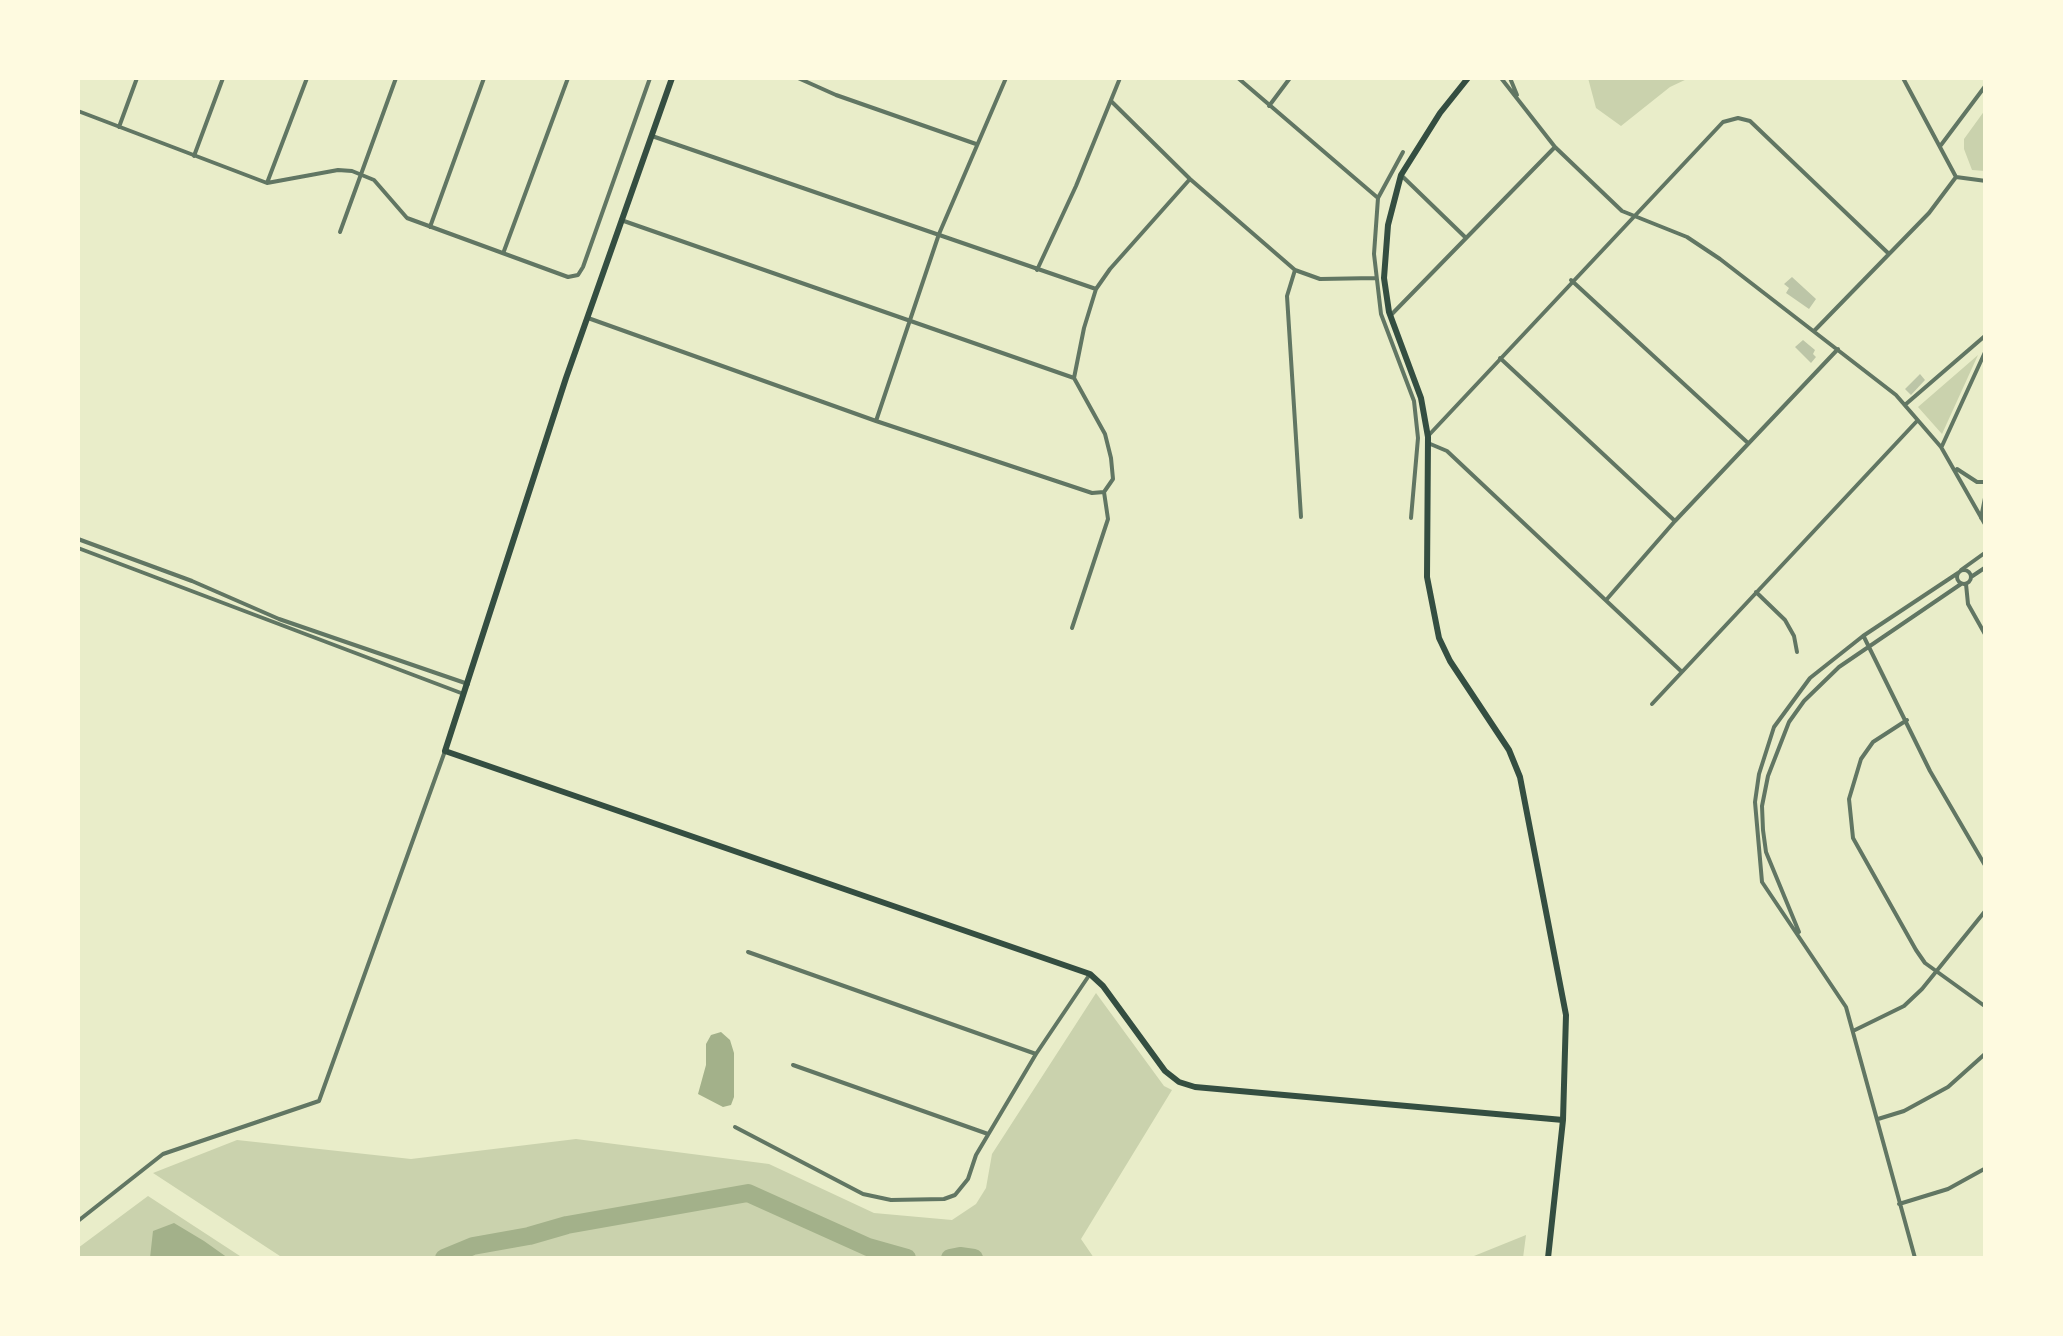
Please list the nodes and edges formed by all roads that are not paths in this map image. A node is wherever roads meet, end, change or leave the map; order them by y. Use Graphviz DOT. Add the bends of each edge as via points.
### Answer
graph roads {
  1 [pos="138,78"];
  2 [pos="223,78"];
  3 [pos="306,78"];
  4 [pos="396,78"];
  5 [pos="484,78"];
  6 [pos="568,78"];
  7 [pos="650,78"];
  8 [pos="672,78"];
  9 [pos="798,78"];
  10 [pos="1006,78"];
  11 [pos="1120,78"];
  12 [pos="1238,78"];
  13 [pos="1290,78"];
  14 [pos="1502,78"];
  15 [pos="1510,78"];
  16 [pos="1903,78"];
  17 [pos="1468,79"];
  18 [pos="1986,84"];
  19 [pos="1518,100"];
  20 [pos="1111,102"];
  21 [pos="1269,106"];
  22 [pos="78,111"];
  23 [pos="119,127"];
  24 [pos="651,136"];
  25 [pos="976,144"];
  26 [pos="1941,145"];
  27 [pos="1555,147"];
  28 [pos="1403,152"];
  29 [pos="194,156"];
  30 [pos="360,174"];
  31 [pos="1402,175"];
  32 [pos="1956,177"];
  33 [pos="1190,179"];
  34 [pos="1986,180"];
  35 [pos="267,183"];
  36 [pos="1378,198"];
  37 [pos="1632,217"];
  38 [pos="621,220"];
  39 [pos="430,227"];
  40 [pos="340,232"];
  41 [pos="939,234"];
  42 [pos="1465,237"];
  43 [pos="504,253"];
  44 [pos="1888,253"];
  45 [pos="1037,270"];
  46 [pos="1295,270"];
  47 [pos="1375,278"];
  48 [pos="1571,280"];
  49 [pos="1096,289"];
  50 [pos="1390,316"];
  51 [pos="588,318"];
  52 [pos="910,322"];
  53 [pos="1816,330"];
  54 [pos="1986,335"];
  55 [pos="1838,349"];
  56 [pos="1986,350"];
  57 [pos="1500,358"];
  58 [pos="1074,378"];
  59 [pos="1906,404"];
  60 [pos="1918,420"];
  61 [pos="876,421"];
  62 [pos="1428,440"];
  63 [pos="1748,442"];
  64 [pos="1942,447"];
  65 [pos="1953,466"];
  66 [pos="1986,482"];
  67 [pos="1104,492"];
  68 [pos="1986,493"];
  69 [pos="1301,518"];
  70 [pos="1412,518"];
  71 [pos="1675,521"];
  72 [pos="1984,522"];
  73 [pos="78,539"];
  74 [pos="78,548"];
  75 [pos="1986,552"];
  76 [pos="1986,567"];
  77 [pos="1959,572"];
  78 [pos="1971,577"];
  79 [pos="1964,584"];
  80 [pos="1755,591"];
  81 [pos="1606,599"];
  82 [pos="1072,628"];
  83 [pos="1863,636"];
  84 [pos="1986,636"];
  85 [pos="1871,647"];
  86 [pos="1798,652"];
  87 [pos="1682,672"];
  88 [pos="468,684"];
  89 [pos="465,694"];
  90 [pos="1652,704"];
  91 [pos="1906,720"];
  92 [pos="446,751"];
  93 [pos="1986,866"];
  94 [pos="1986,910"];
  95 [pos="1801,936"];
  96 [pos="748,952"];
  97 [pos="1936,971"];
  98 [pos="1090,974"];
  99 [pos="1986,1007"];
  100 [pos="1854,1030"];
  101 [pos="1986,1053"];
  102 [pos="1036,1054"];
  103 [pos="794,1064"];
  104 [pos="1878,1118"];
  105 [pos="1563,1120"];
  106 [pos="735,1127"];
  107 [pos="988,1134"];
  108 [pos="1986,1168"];
  109 [pos="1900,1204"];
  110 [pos="78,1221"];
  111 [pos="1545,1258"];
  112 [pos="1915,1258"];
  1 -- 23 [label="street"];
  2 -- 29 [label="street"];
  3 -- 35 [label="street"];
  4 -- 30 [label="street"];
  5 -- 39 [label="street"];
  6 -- 43 [label="street"];
  7 -- 43 [label="street" via="578,275"];
  8 -- 24 [label="main road"];
  9 -- 25 [label="street"];
  10 -- 25 [label="street"];
  11 -- 20 [label="street"];
  12 -- 21 [label="street"];
  13 -- 21 [label="street"];
  14 -- 19 [label="street"];
  15 -- 19 [label="street"];
  16 -- 26 [label="street"];
  17 -- 31 [label="main road"];
  18 -- 26 [label="street"];
  19 -- 27 [label="street"];
  20 -- 33 [label="street"];
  20 -- 45 [label="street"];
  21 -- 36 [label="street"];
  22 -- 23 [label="street"];
  23 -- 29 [label="street"];
  24 -- 38 [label="main road"];
  24 -- 41 [label="street"];
  25 -- 41 [label="street"];
  26 -- 32 [label="street"];
  27 -- 37 [label="street"];
  27 -- 42 [label="street"];
  28 -- 36 [label="street"];
  29 -- 35 [label="street"];
  30 -- 35 [label="street" via="338,170"];
  30 -- 39 [label="street" via="374,180 407,218"];
  30 -- 40 [label="street"];
  31 -- 42 [label="street"];
  31 -- 50 [label="main road" via="1384,259"];
  32 -- 34 [label="street"];
  32 -- 44 [label="street"];
  33 -- 46 [label="street"];
  33 -- 49 [label="street"];
  36 -- 47 [label="street"];
  37 -- 44 [label="street" via="1723,122 1738,118 1760,128"];
  37 -- 48 [label="street"];
  37 -- 53 [label="street" via="1686,237"];
  38 -- 51 [label="main road"];
  38 -- 52 [label="street"];
  39 -- 43 [label="street"];
  41 -- 45 [label="street"];
  41 -- 52 [label="street"];
  42 -- 50 [label="street"];
  44 -- 53 [label="street"];
  45 -- 49 [label="street"];
  46 -- 47 [label="street" via="1320,279"];
  46 -- 69 [label="street" via="1287,296"];
  47 -- 70 [label="street" via="1381,314 1414,401"];
  48 -- 57 [label="street"];
  48 -- 63 [label="street"];
  49 -- 58 [label="street"];
  50 -- 62 [label="main road" via="1421,398"];
  51 -- 61 [label="street"];
  51 -- 88 [label="main road"];
  52 -- 58 [label="street"];
  52 -- 61 [label="street"];
  53 -- 55 [label="street"];
  54 -- 59 [label="street"];
  55 -- 59 [label="street"];
  55 -- 63 [label="street"];
  56 -- 64 [label="street"];
  57 -- 62 [label="street"];
  57 -- 71 [label="street"];
  58 -- 67 [label="street" via="1112,458 1113,479"];
  59 -- 60 [label="street"];
  60 -- 64 [label="street"];
  60 -- 80 [label="street"];
  61 -- 67 [label="street"];
  62 -- 81 [label="street"];
  62 -- 105 [label="main road" via="1429,597 1450,660 1510,750 1520,777 1566,1015"];
  63 -- 71 [label="street"];
  64 -- 65 [label="street"];
  65 -- 66 [label="street"];
  65 -- 72 [label="street"];
  67 -- 82 [label="street" via="1108,519"];
  68 -- 72 [label="street"];
  71 -- 81 [label="street"];
  73 -- 88 [label="street"];
  74 -- 89 [label="street"];
  75 -- 77 [label="street"];
  76 -- 78 [label="street"];
  77 -- 78 [label="street"];
  77 -- 79 [label="street"];
  77 -- 83 [label="street"];
  78 -- 79 [label="street"];
  79 -- 84 [label="street"];
  79 -- 85 [label="street"];
  80 -- 86 [label="street" via="1785,620"];
  80 -- 87 [label="street"];
  81 -- 87 [label="street"];
  83 -- 85 [label="street"];
  83 -- 95 [label="street" via="1810,678 1783,712 1759,774 1762,882"];
  85 -- 91 [label="street"];
  85 -- 95 [label="street" via="1804,701 1768,776 1762,806 1766,852"];
  87 -- 90 [label="street"];
  88 -- 89 [label="main road"];
  89 -- 92 [label="main road"];
  91 -- 93 [label="street"];
  91 -- 97 [label="street" via="1873,742 1862,759 1850,818 1867,867 1916,950"];
  92 -- 98 [label="main road"];
  92 -- 110 [label="street" via="319,1102 163,1154"];
  94 -- 97 [label="street"];
  95 -- 100 [label="street"];
  96 -- 102 [label="street"];
  97 -- 99 [label="street"];
  97 -- 100 [label="street" via="1904,1006"];
  98 -- 102 [label="street"];
  98 -- 105 [label="main road" via="1165,1072 1180,1082"];
  100 -- 104 [label="street"];
  101 -- 104 [label="street" via="1948,1087"];
  102 -- 107 [label="street"];
  103 -- 107 [label="street"];
  104 -- 109 [label="street"];
  105 -- 111 [label="main road"];
  106 -- 107 [label="street" via="817,1173 890,1200 955,1195"];
  108 -- 109 [label="street"];
  109 -- 112 [label="street"];
}
